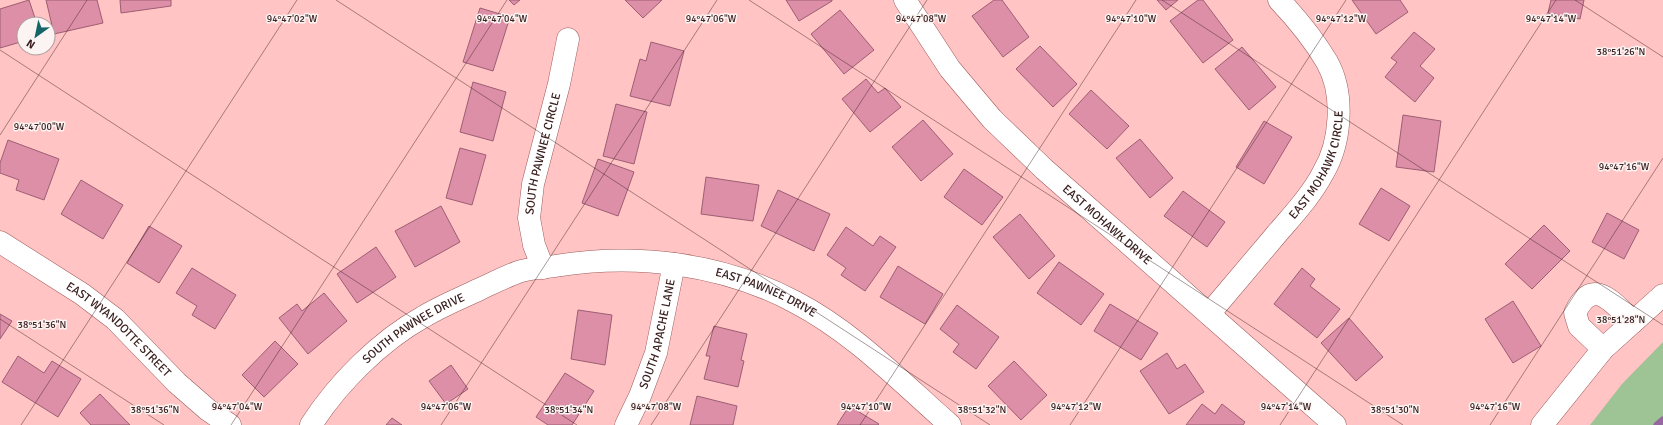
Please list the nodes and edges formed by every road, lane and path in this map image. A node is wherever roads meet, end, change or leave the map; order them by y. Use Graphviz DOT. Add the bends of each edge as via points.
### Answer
graph roads {
  1 [pos="905,0"];
  2 [pos="1279,0"];
  3 [pos="568,39"];
  4 [pos="0,242"];
  5 [pos="674,264"];
  6 [pos="543,268"];
  7 [pos="1663,295"];
  8 [pos="1209,314"];
  9 [pos="1633,322"];
  10 [pos="1603,349"];
  11 [pos="948,424"];
  12 [pos="230,425"];
  13 [pos="311,425"];
  14 [pos="626,425"];
  15 [pos="1335,425"];
  16 [pos="1542,425"];
  1 -- 8 [label="street, EAST MOHAWK DRIVE" via="950,69 992,119 1044,169"];
  2 -- 8 [label="street, EAST MOHAWK CIRCLE" via="1300,23 1328,63 1336,88 1338,110 1335,144 1324,173 1299,208"];
  3 -- 6 [label="street, SOUTH PAWNEE CIRCLE" via="533,184 529,218 534,246"];
  4 -- 12 [label="street, EAST WYANDOTTE STREET" via="82,294 109,315 177,383"];
  5 -- 6 [label="street, EAST PAWNEE DRIVE" via="619,260 579,262"];
  5 -- 11 [label="street, EAST PAWNEE DRIVE" via="724,273 759,285 795,302 834,325"];
  5 -- 14 [label="street, SOUTH APACHE LANE" via="656,353"];
  6 -- 13 [label="street, SOUTH PAWNEE DRIVE" via="519,272 422,317 368,359 340,385"];
  7 -- 9 [label="street"];
  8 -- 15 [label="street, EAST MOHAWK DRIVE"];
  9 -- 10 [label="street"];
  9 -- 10 [label="street" via="1609,299 1598,294 1589,295 1581,300 1575,313 1579,326"];
  10 -- 16 [label="street"];
}
